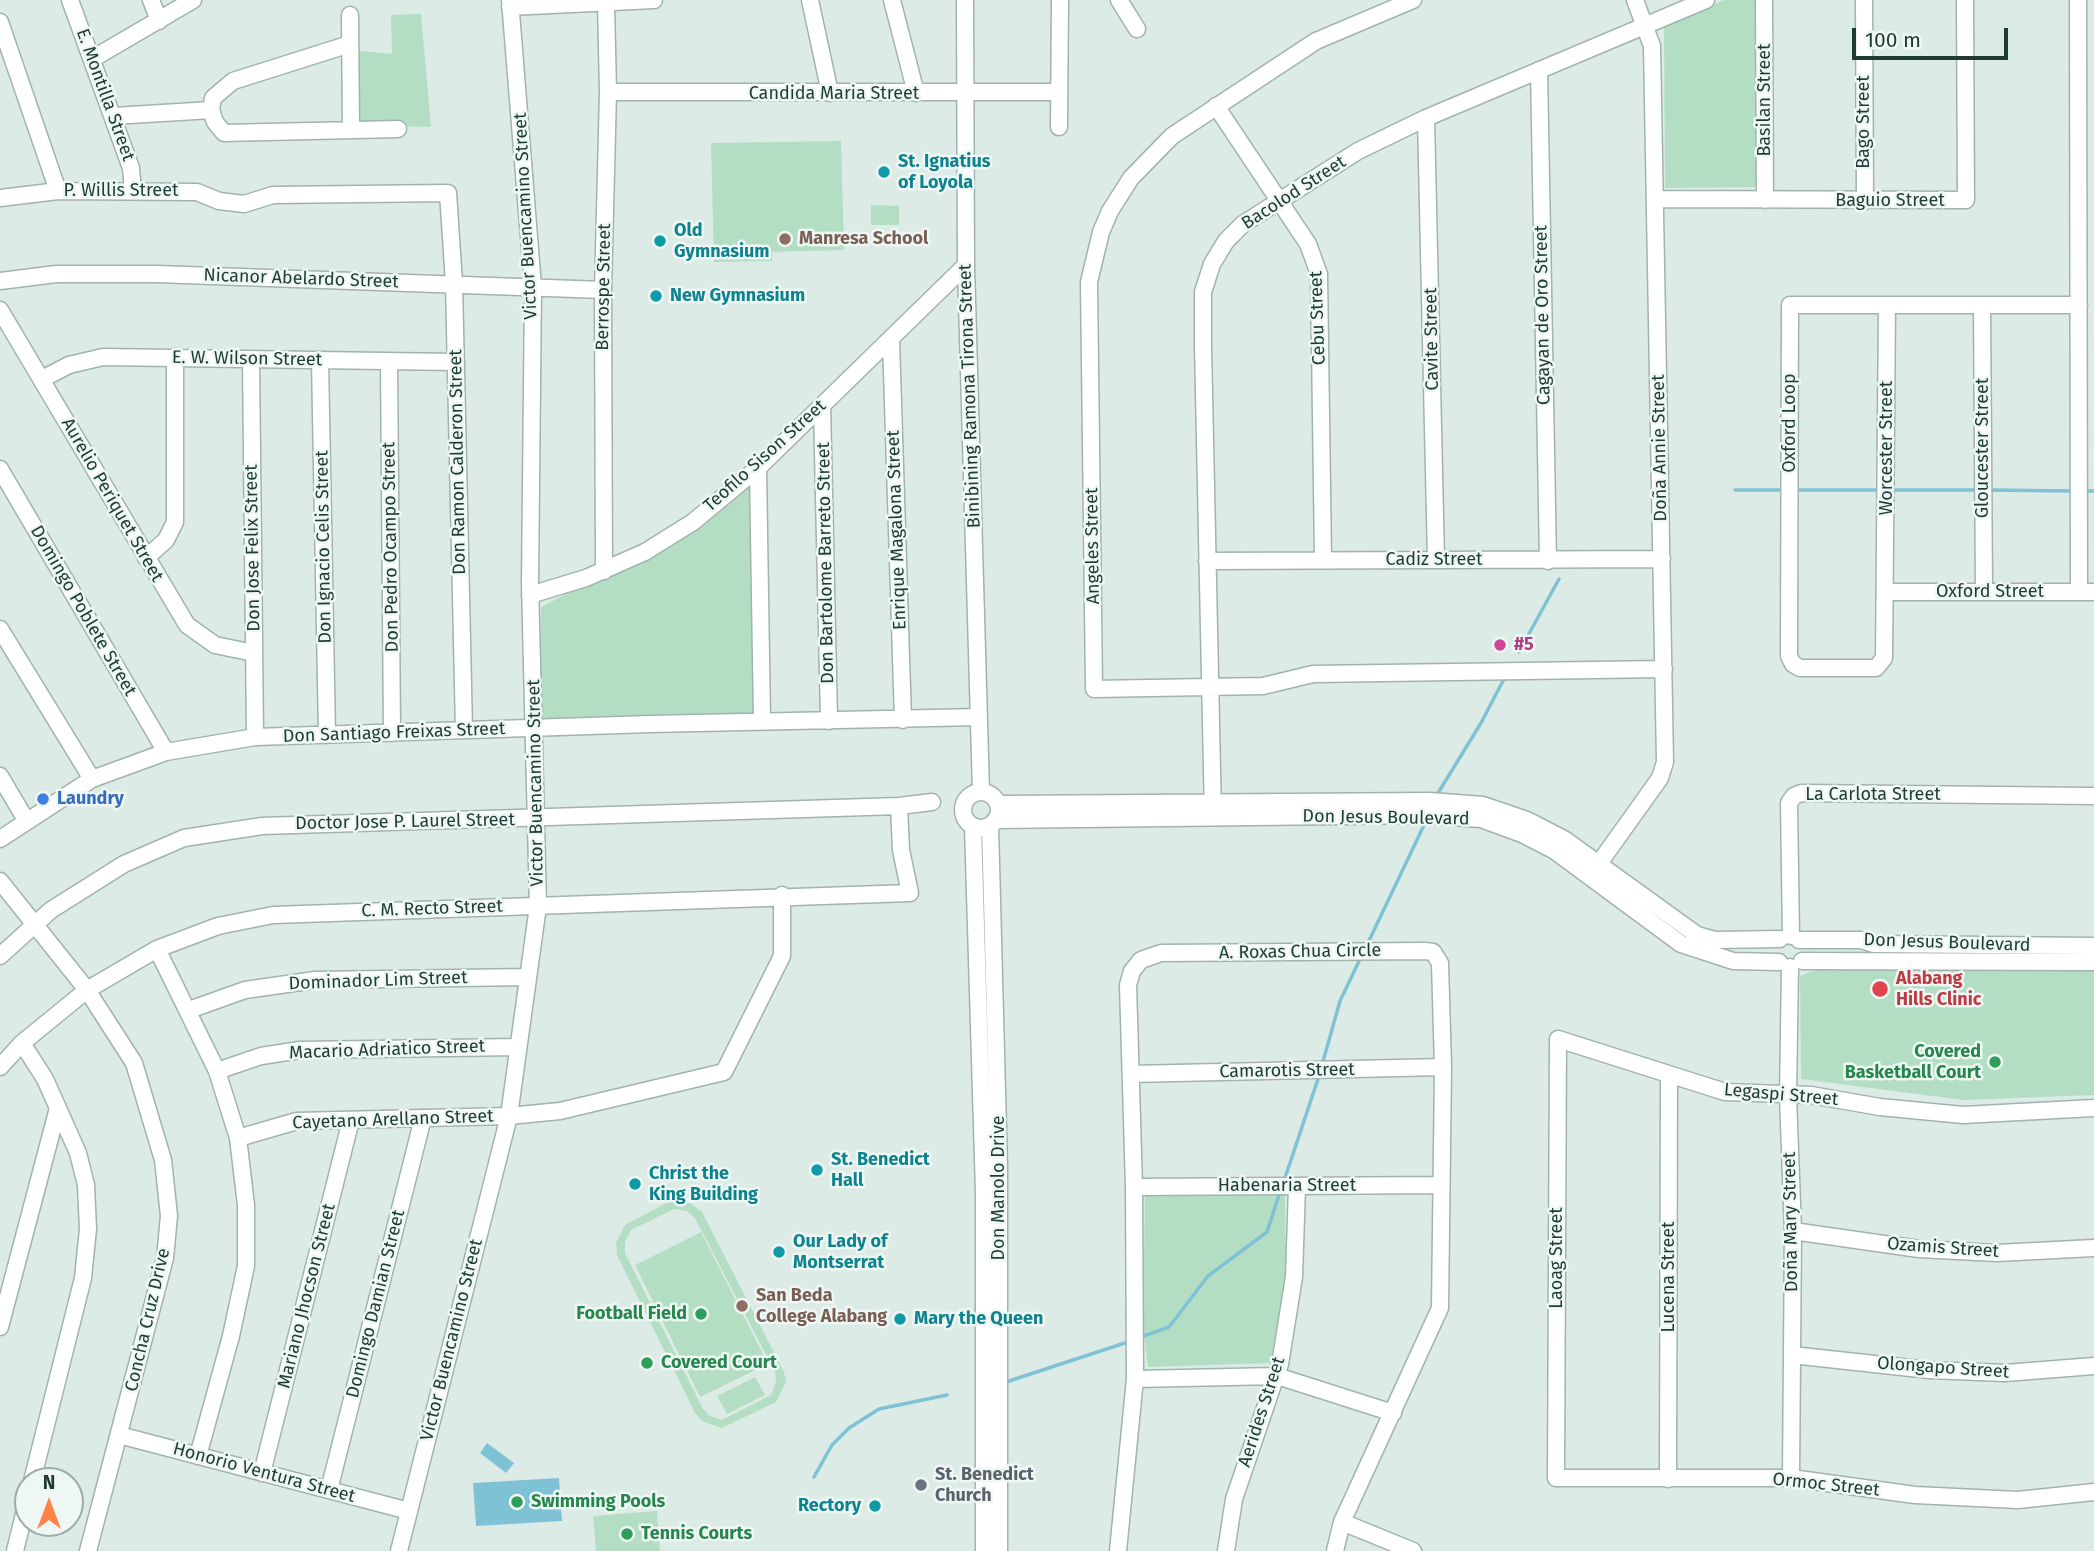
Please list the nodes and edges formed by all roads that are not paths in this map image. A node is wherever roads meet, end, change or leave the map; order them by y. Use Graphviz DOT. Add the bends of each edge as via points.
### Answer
graph roads {
  1 [pos="70,0"];
  2 [pos="151,0"];
  3 [pos="193,0"];
  4 [pos="654,0"];
  5 [pos="810,0"];
  6 [pos="892,0"];
  7 [pos="965,0"];
  8 [pos="1060,0"];
  9 [pos="1119,0"];
  10 [pos="1413,0"];
  11 [pos="1635,0"];
  12 [pos="1706,0"];
  13 [pos="1764,0"];
  14 [pos="1864,0"];
  15 [pos="1965,0"];
  16 [pos="2078,0"];
  17 [pos="606,2"];
  18 [pos="510,4"];
  19 [pos="349,15"];
  20 [pos="159,21"];
  21 [pos="0,22"];
  22 [pos="1646,26"];
  23 [pos="1137,29"];
  24 [pos="350,44"];
  25 [pos="92,59"];
  26 [pos="1539,70"];
  27 [pos="608,92"];
  28 [pos="1059,92"];
  29 [pos="830,93"];
  30 [pos="916,93"];
  31 [pos="965,94"];
  32 [pos="1216,106"];
  33 [pos="211,110"];
  34 [pos="114,116"];
  35 [pos="1426,118"];
  36 [pos="1059,127"];
  37 [pos="398,128"];
  38 [pos="351,130"];
  39 [pos="2077,146"];
  40 [pos="2094,146"];
  41 [pos="58,191"];
  42 [pos="133,191"];
  43 [pos="448,193"];
  44 [pos="0,198"];
  45 [pos="1655,199"];
  46 [pos="1277,200"];
  47 [pos="1765,200"];
  48 [pos="1865,201"];
  49 [pos="966,265"];
  50 [pos="0,281"];
  51 [pos="454,283"];
  52 [pos="533,287"];
  53 [pos="603,290"];
  54 [pos="1887,305"];
  55 [pos="1982,305"];
  56 [pos="2079,305"];
  57 [pos="0,310"];
  58 [pos="891,340"];
  59 [pos="175,358"];
  60 [pos="251,359"];
  61 [pos="320,360"];
  62 [pos="389,361"];
  63 [pos="456,362"];
  64 [pos="42,379"];
  65 [pos="822,405"];
  66 [pos="758,468"];
  67 [pos="0,469"];
  68 [pos="146,558"];
  69 [pos="1323,559"];
  70 [pos="1662,559"];
  71 [pos="1436,560"];
  72 [pos="1207,561"];
  73 [pos="1548,561"];
  74 [pos="604,570"];
  75 [pos="1887,592"];
  76 [pos="1984,592"];
  77 [pos="2086,592"];
  78 [pos="530,595"];
  79 [pos="0,629"];
  80 [pos="254,653"];
  81 [pos="1664,669"];
  82 [pos="1210,687"];
  83 [pos="979,717"];
  84 [pos="903,720"];
  85 [pos="762,721"];
  86 [pos="829,721"];
  87 [pos="535,729"];
  88 [pos="464,730"];
  89 [pos="392,733"];
  90 [pos="327,735"];
  91 [pos="255,737"];
  92 [pos="166,752"];
  93 [pos="0,776"];
  94 [pos="92,779"];
  95 [pos="981,792"];
  96 [pos="2094,796"];
  97 [pos="932,802"];
  98 [pos="899,806"];
  99 [pos="1213,810"];
  100 [pos="994,816"];
  101 [pos="537,819"];
  102 [pos="26,820"];
  103 [pos="973,826"];
  104 [pos="0,839"];
  105 [pos="1594,871"];
  106 [pos="0,881"];
  107 [pos="782,895"];
  108 [pos="538,906"];
  109 [pos="35,927"];
  110 [pos="1790,938"];
  111 [pos="2094,946"];
  112 [pos="1714,948"];
  113 [pos="157,949"];
  114 [pos="1874,952"];
  115 [pos="0,956"];
  116 [pos="2094,962"];
  117 [pos="1790,964"];
  118 [pos="528,977"];
  119 [pos="87,990"];
  120 [pos="189,1010"];
  121 [pos="1558,1039"];
  122 [pos="22,1043"];
  123 [pos="518,1047"];
  124 [pos="0,1067"];
  125 [pos="1443,1067"];
  126 [pos="217,1071"];
  127 [pos="1131,1074"];
  128 [pos="1670,1076"];
  129 [pos="1788,1096"];
  130 [pos="981,1104"];
  131 [pos="998,1105"];
  132 [pos="58,1108"];
  133 [pos="2094,1108"];
  134 [pos="509,1116"];
  135 [pos="423,1118"];
  136 [pos="351,1120"];
  137 [pos="238,1138"];
  138 [pos="1440,1185"];
  139 [pos="1135,1187"];
  140 [pos="1287,1187"];
  141 [pos="1793,1231"];
  142 [pos="2094,1248"];
  143 [pos="992,1267"];
  144 [pos="0,1327"];
  145 [pos="1792,1355"];
  146 [pos="2094,1366"];
  147 [pos="1277,1376"];
  148 [pos="1135,1379"];
  149 [pos="1393,1413"];
  150 [pos="119,1435"];
  151 [pos="198,1456"];
  152 [pos="36,1467"];
  153 [pos="262,1472"];
  154 [pos="1556,1478"];
  155 [pos="1791,1478"];
  156 [pos="1668,1479"];
  157 [pos="329,1490"];
  158 [pos="2094,1492"];
  159 [pos="409,1511"];
  160 [pos="1342,1522"];
  161 [pos="88,1551"];
  162 [pos="399,1551"];
  163 [pos="984,1551"];
  164 [pos="999,1551"];
  165 [pos="1118,1551"];
  166 [pos="1226,1551"];
  167 [pos="1335,1551"];
  168 [pos="1413,1551"];
  1 -- 25 [label="street, E. Montilla Street"];
  2 -- 20 [label="street"];
  3 -- 20 [label="street"];
  4 -- 17 [label="street"];
  5 -- 29 [label="street"];
  6 -- 30 [label="street"];
  7 -- 31 [label="street, Binibining Ramona Tirona Street"];
  8 -- 28 [label="street"];
  9 -- 23 [label="street"];
  10 -- 32 [label="street, Angeles Street" via="1316,41"];
  11 -- 22 [label="street, Doña Annie Street"];
  12 -- 22 [label="street, Bacolod Street"];
  13 -- 47 [label="street, Basilan Street"];
  14 -- 48 [label="street, Bago Street"];
  15 -- 48 [label="street, Baguio Street" via="1966,200"];
  16 -- 39 [label="street"];
  17 -- 18 [label="street"];
  17 -- 27 [label="street, Berrospe Street"];
  18 -- 52 [label="street, Victor Buencamino Street"];
  19 -- 24 [label="street"];
  20 -- 25 [label="street"];
  21 -- 41 [label="street"];
  22 -- 26 [label="street, Bacolod Street"];
  22 -- 45 [label="street, Doña Annie Street" via="1652,46"];
  24 -- 33 [label="street" via="233,81 213,98"];
  24 -- 38 [label="street"];
  25 -- 34 [label="street, E. Montilla Street"];
  26 -- 35 [label="street, Bacolod Street"];
  26 -- 73 [label="street, Cagayan de Oro Street"];
  27 -- 29 [label="street, Candida Maria Street"];
  27 -- 53 [label="street, Berrospe Street"];
  28 -- 31 [label="street, Candida Maria Street"];
  28 -- 36 [label="street"];
  29 -- 30 [label="street, Candida Maria Street"];
  30 -- 31 [label="street, Candida Maria Street"];
  31 -- 49 [label="street, Binibining Ramona Tirona Street"];
  32 -- 46 [label="street, Cebu Street"];
  32 -- 82 [label="street, Angeles Street" via="1172,136 1131,178 1110,211 1089,282 1094,689"];
  33 -- 34 [label="street"];
  33 -- 38 [label="street" via="223,132"];
  34 -- 42 [label="street, E. Montilla Street" via="131,168"];
  35 -- 46 [label="street, Bacolod Street" via="1358,151"];
  35 -- 71 [label="street, Cavite Street"];
  37 -- 38 [label="street"];
  39 -- 40 [label="street"];
  39 -- 56 [label="street"];
  41 -- 42 [label="street, P. Willis Street"];
  41 -- 44 [label="street, P. Willis Street"];
  42 -- 43 [label="street, P. Willis Street" via="197,191 244,205 273,195"];
  43 -- 51 [label="street, Don Ramon Calderon Street"];
  45 -- 47 [label="street, Baguio Street"];
  45 -- 70 [label="street, Doña Annie Street"];
  46 -- 69 [label="street, Cebu Street" via="1308,244 1319,274"];
  46 -- 72 [label="street, Bacolod Street" via="1226,241 1203,292"];
  47 -- 48 [label="street, Baguio Street"];
  49 -- 58 [label="street, Teofilo Sison Street"];
  49 -- 83 [label="street, Binibining Ramona Tirona Street"];
  50 -- 51 [label="street, Nicanor Abelardo Street" via="56,274 158,274"];
  51 -- 52 [label="street, Nicanor Abelardo Street"];
  51 -- 63 [label="street, Don Ramon Calderon Street"];
  52 -- 53 [label="street, Nicanor Abelardo Street"];
  52 -- 78 [label="street, Victor Buencamino Street"];
  53 -- 74 [label="street, Berrospe Street"];
  54 -- 55 [label="street, Oxford Loop"];
  54 -- 75 [label="street, Worcester Street"];
  54 -- 75 [label="street, Oxford Loop" via="1790,304 1789,656 1793,664 1800,668 1876,668 1882,664"];
  55 -- 56 [label="street, Oxford Loop"];
  55 -- 76 [label="street, Gloucester Street"];
  56 -- 77 [label="street"];
  57 -- 64 [label="street, Aurelio Periquet Street"];
  58 -- 65 [label="street, Teofilo Sison Street"];
  58 -- 84 [label="street, Enrique Magalona Street"];
  59 -- 60 [label="street, E. W. Wilson Street"];
  59 -- 64 [label="street, E. W. Wilson Street" via="84,360"];
  59 -- 68 [label="street" via="175,522 166,540"];
  60 -- 61 [label="street, E. W. Wilson Street"];
  60 -- 80 [label="street, Don Jose Felix Street"];
  61 -- 62 [label="street, E. W. Wilson Street"];
  61 -- 90 [label="street, Don Ignacio Celis Street"];
  62 -- 63 [label="street, E. W. Wilson Street"];
  62 -- 89 [label="street, Don Pedro Ocampo Street"];
  63 -- 88 [label="street, Don Ramon Calderon Street"];
  64 -- 68 [label="street, Aurelio Periquet Street"];
  65 -- 66 [label="street, Teofilo Sison Street"];
  65 -- 86 [label="street, Don Bartolome Barreto Street"];
  66 -- 74 [label="street, Teofilo Sison Street" via="678,532"];
  66 -- 85 [label="street"];
  67 -- 92 [label="street, Domingo Poblete Street"];
  68 -- 80 [label="street, Aurelio Periquet Street" via="187,625 215,645"];
  69 -- 71 [label="street, Cadiz Street"];
  69 -- 72 [label="street, Cadiz Street"];
  70 -- 73 [label="street, Cadiz Street"];
  70 -- 81 [label="street, Doña Annie Street"];
  71 -- 73 [label="street, Cadiz Street"];
  72 -- 82 [label="street, Bacolod Street"];
  74 -- 78 [label="street, Teofilo Sison Street"];
  75 -- 76 [label="street, Oxford Street"];
  76 -- 77 [label="street, Oxford Street"];
  78 -- 87 [label="street, Victor Buencamino Street"];
  79 -- 94 [label="street"];
  80 -- 91 [label="street, Don Jose Felix Street"];
  81 -- 82 [label="street, Angeles Street" via="1313,674 1274,686"];
  81 -- 105 [label="street, Doña Annie Street" via="1664,770"];
  82 -- 99 [label="street, Bacolod Street"];
  83 -- 84 [label="street, Don Santiago Freixas Street"];
  83 -- 95 [label="street, Binibining Ramona Tirona Street"];
  84 -- 86 [label="street, Don Santiago Freixas Street"];
  85 -- 86 [label="street, Don Santiago Freixas Street"];
  85 -- 87 [label="street, Don Santiago Freixas Street"];
  87 -- 88 [label="street, Don Santiago Freixas Street"];
  87 -- 101 [label="street, Victor Buencamino Street"];
  88 -- 89 [label="street, Don Santiago Freixas Street"];
  89 -- 90 [label="street, Don Santiago Freixas Street"];
  90 -- 91 [label="street, Don Santiago Freixas Street"];
  91 -- 92 [label="street, Don Santiago Freixas Street"];
  92 -- 94 [label="street, Don Santiago Freixas Street"];
  93 -- 102 [label="street"];
  94 -- 102 [label="street, Don Santiago Freixas Street"];
  95 -- 100 [label="street" via="988,794"];
  95 -- 103 [label="street" via="965,801 966,820"];
  96 -- 110 [label="street, La Carlota Street" via="1794,796 1789,803"];
  97 -- 98 [label="street, Doctor Jose P. Laurel Street"];
  98 -- 101 [label="street, Doctor Jose P. Laurel Street"];
  98 -- 107 [label="street, C. M. Recto Street" via="901,850 910,893"];
  99 -- 100 [label="street, Don Jesus Boulevard"];
  99 -- 105 [label="street, Don Jesus Boulevard" via="1480,819 1522,834"];
  100 -- 103 [label="street"];
  100 -- 131 [label="street, Don Manolo Drive"];
  101 -- 108 [label="street, Victor Buencamino Street"];
  101 -- 109 [label="street, Doctor Jose P. Laurel Street" via="262,826 184,838 124,864 51,910"];
  102 -- 104 [label="street, Don Santiago Freixas Street"];
  103 -- 130 [label="street, Don Manolo Drive"];
  105 -- 112 [label="street, Don Jesus Boulevard" via="1681,944"];
  106 -- 109 [label="street, Concha Cruz Drive"];
  107 -- 108 [label="street, C. M. Recto Street"];
  107 -- 134 [label="street, Cayetano Arellano Street" via="782,956 724,1072 559,1111"];
  108 -- 113 [label="street, C. M. Recto Street" via="273,915 218,926"];
  108 -- 118 [label="street, Victor Buencamino Street"];
  109 -- 115 [label="street, Doctor Jose P. Laurel Street"];
  109 -- 119 [label="street, Concha Cruz Drive"];
  110 -- 112 [label="street, Don Jesus Boulevard"];
  110 -- 114 [label="street, Don Jesus Boulevard" via="1861,940"];
  110 -- 117 [label="street" via="1805,948"];
  110 -- 117 [label="street" via="1774,950"];
  111 -- 114 [label="street, Don Jesus Boulevard"];
  112 -- 117 [label="street, Don Jesus Boulevard" via="1733,961"];
  113 -- 119 [label="street, C. M. Recto Street"];
  113 -- 120 [label="street"];
  114 -- 116 [label="street, Don Jesus Boulevard"];
  114 -- 117 [label="street, Don Jesus Boulevard"];
  117 -- 129 [label="street, Doña Mary Street"];
  118 -- 120 [label="street, Dominador Lim Street" via="315,980 245,990"];
  118 -- 123 [label="street, Victor Buencamino Street"];
  119 -- 122 [label="street, C. M. Recto Street"];
  119 -- 150 [label="street, Concha Cruz Drive" via="134,1063 163,1160 168,1205 165,1258"];
  120 -- 126 [label="street"];
  121 -- 128 [label="street, Legaspi Street"];
  121 -- 154 [label="street, Laoag Street"];
  122 -- 124 [label="street, C. M. Recto Street"];
  122 -- 132 [label="street"];
  123 -- 126 [label="street, Macario Adriatico Street" via="300,1050 261,1056"];
  123 -- 134 [label="street, Victor Buencamino Street"];
  125 -- 127 [label="street, Camarotis Street"];
  125 -- 127 [label="street, A. Roxas Chua Circle" via="1440,963 1433,953 1161,953 1141,960 1128,985"];
  125 -- 138 [label="street, A. Roxas Chua Circle"];
  126 -- 137 [label="street"];
  127 -- 139 [label="street, A. Roxas Chua Circle"];
  128 -- 129 [label="street, Legaspi Street" via="1726,1092"];
  128 -- 156 [label="street, Lucena Street"];
  129 -- 133 [label="street, Legaspi Street" via="1963,1115"];
  129 -- 141 [label="street, Doña Mary Street"];
  130 -- 131 [label="street"];
  130 -- 143 [label="street, Don Manolo Drive"];
  131 -- 143 [label="street, Don Manolo Drive"];
  132 -- 144 [label="street"];
  132 -- 152 [label="street" via="86,1185 88,1229 83,1278"];
  134 -- 135 [label="street, Cayetano Arellano Street"];
  134 -- 159 [label="street, Victor Buencamino Street"];
  135 -- 136 [label="street, Cayetano Arellano Street"];
  135 -- 157 [label="street, Domingo Damian Street"];
  136 -- 137 [label="street, Cayetano Arellano Street" via="298,1121"];
  136 -- 153 [label="street, Mariano Jhocson Street"];
  137 -- 151 [label="street" via="246,1205 246,1266 232,1336"];
  138 -- 140 [label="street, Habenaria Street"];
  138 -- 149 [label="street, A. Roxas Chua Circle" via="1440,1308"];
  139 -- 140 [label="street, Habenaria Street"];
  139 -- 148 [label="street, A. Roxas Chua Circle"];
  140 -- 147 [label="street, Aerides Street" via="1294,1277"];
  141 -- 142 [label="street, Ozamis Street" via="1919,1250 1997,1253"];
  141 -- 145 [label="street, Doña Mary Street"];
  143 -- 163 [label="street, Don Manolo Drive"];
  143 -- 164 [label="street, Don Manolo Drive"];
  145 -- 146 [label="street, Olongapo Street" via="2005,1373"];
  145 -- 155 [label="street, Doña Mary Street"];
  147 -- 148 [label="street"];
  147 -- 149 [label="street"];
  147 -- 166 [label="street, Aerides Street" via="1234,1499"];
  148 -- 165 [label="street, A. Roxas Chua Circle"];
  149 -- 160 [label="street, A. Roxas Chua Circle"];
  150 -- 151 [label="street, Honorio Ventura Street"];
  150 -- 161 [label="street, Concha Cruz Drive"];
  151 -- 153 [label="street, Honorio Ventura Street"];
  153 -- 157 [label="street, Honorio Ventura Street"];
  154 -- 156 [label="street, Ormoc Street"];
  155 -- 156 [label="street, Ormoc Street"];
  155 -- 158 [label="street, Ormoc Street" via="1970,1498 2018,1500"];
  157 -- 159 [label="street, Honorio Ventura Street"];
  159 -- 162 [label="street, Victor Buencamino Street"];
  160 -- 167 [label="street, A. Roxas Chua Circle"];
  160 -- 168 [label="street"];
}
